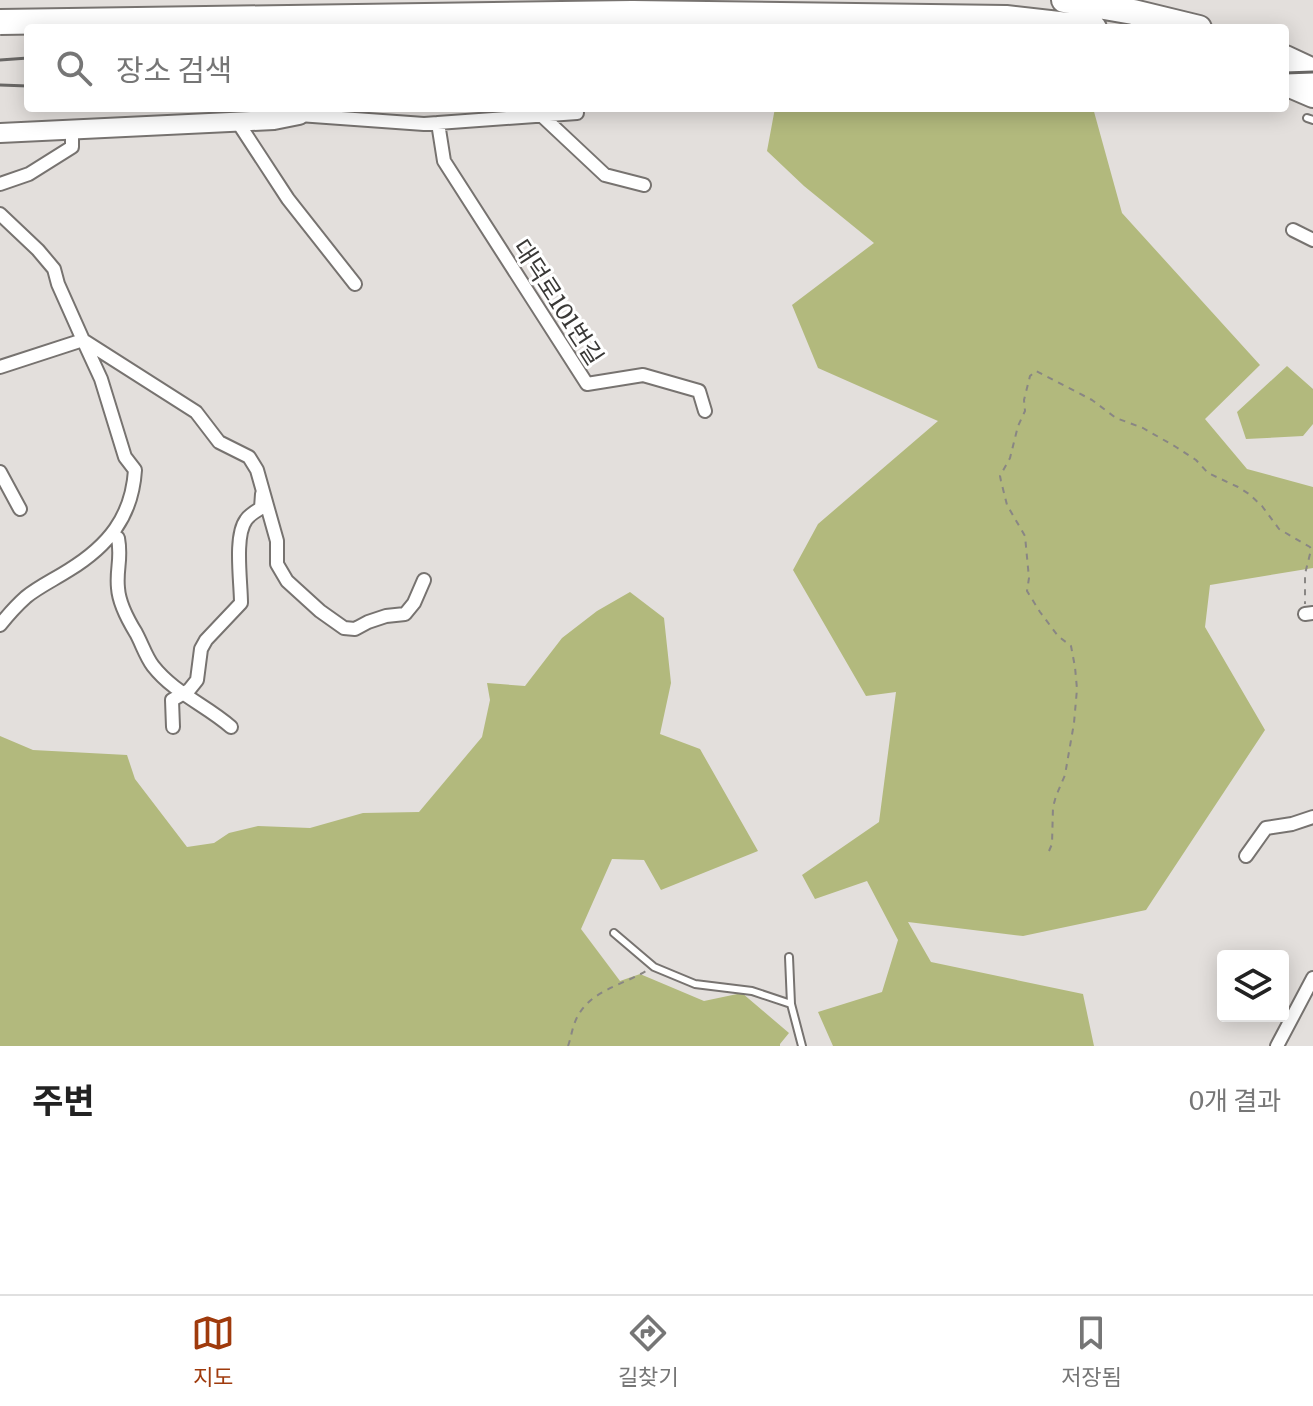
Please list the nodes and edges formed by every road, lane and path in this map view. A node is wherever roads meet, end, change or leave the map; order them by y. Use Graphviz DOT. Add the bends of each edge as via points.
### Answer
graph roads {
  1 [pos="331,0"];
  2 [pos="1064,0"];
  3 [pos="0,22"];
  4 [pos="325,24"];
  5 [pos="1059,24"];
  6 [pos="1182,24"];
  7 [pos="1289,60"];
  8 [pos="1313,71"];
  9 [pos="1289,87"];
  10 [pos="1311,111"];
  11 [pos="297,112"];
  12 [pos="310,112"];
  13 [pos="577,113"];
  14 [pos="540,114"];
  15 [pos="237,121"];
  16 [pos="438,123"];
  17 [pos="72,130"];
  18 [pos="0,133"];
  19 [pos="0,184"];
  20 [pos="644,185"];
  21 [pos="0,214"];
  22 [pos="1293,230"];
  23 [pos="1313,240"];
  24 [pos="355,284"];
  25 [pos="83,340"];
  26 [pos="0,367"];
  27 [pos="705,411"];
  28 [pos="0,472"];
  29 [pos="262,490"];
  30 [pos="20,509"];
  31 [pos="112,534"];
  32 [pos="424,580"];
  33 [pos="1309,614"];
  34 [pos="0,625"];
  35 [pos="183,694"];
  36 [pos="173,727"];
  37 [pos="231,727"];
  38 [pos="1313,817"];
  39 [pos="1049,851"];
  40 [pos="1246,856"];
  41 [pos="614,933"];
  42 [pos="789,957"];
  43 [pos="654,967"];
  44 [pos="1313,978"];
  45 [pos="791,1004"];
  46 [pos="568,1046"];
  47 [pos="802,1046"];
  48 [pos="1277,1046"];
  1 -- 4 [label="street"];
  2 -- 6 [label="highway"];
  3 -- 5 [label="highway, bridge" via="632,13 1006,18"];
  7 -- 8 [label="highway"];
  9 -- 10 [label="highway"];
  11 -- 15 [label="street" via="274,120"];
  12 -- 16 [label="street"];
  13 -- 14 [label="street"];
  14 -- 16 [label="street"];
  14 -- 20 [label="street" via="605,175"];
  15 -- 17 [label="street"];
  15 -- 24 [label="street" via="288,199"];
  16 -- 27 [label="street, 대덕로101번길" via="444,161 587,384 643,375 699,391"];
  17 -- 18 [label="street"];
  17 -- 19 [label="street" via="72,147 29,174"];
  21 -- 25 [label="street" via="54,269"];
  22 -- 23 [label="street"];
  25 -- 26 [label="street"];
  25 -- 29 [label="street" via="196,412 219,442 249,457"];
  25 -- 31 [label="street" via="125,457 135,470 126,514"];
  28 -- 30 [label="street"];
  29 -- 32 [label="street" via="277,541 277,564 287,581 344,628 405,614"];
  29 -- 35 [label="street" via="261,508 240,533 241,603 206,640 197,680"];
  31 -- 34 [label="street" via="79,564 27,596"];
  31 -- 35 [label="street" via="121,554 121,603 151,664"];
  33 -- 39 [label="path" via="1304,589 1310,547 1279,529 1249,494 1075,390 1036,371 1030,376 1025,411 1000,476 1007,505 1025,536 1027,591 1071,646 1077,689"];
  35 -- 36 [label="street" via="172,700"];
  35 -- 37 [label="street"];
  38 -- 40 [label="street" via="1266,828"];
  41 -- 43 [label="lane"];
  42 -- 45 [label="lane"];
  43 -- 45 [label="lane" via="695,984 752,991"];
  43 -- 46 [label="path" via="593,998 575,1022"];
  44 -- 48 [label="street"];
  45 -- 47 [label="lane"];
}
